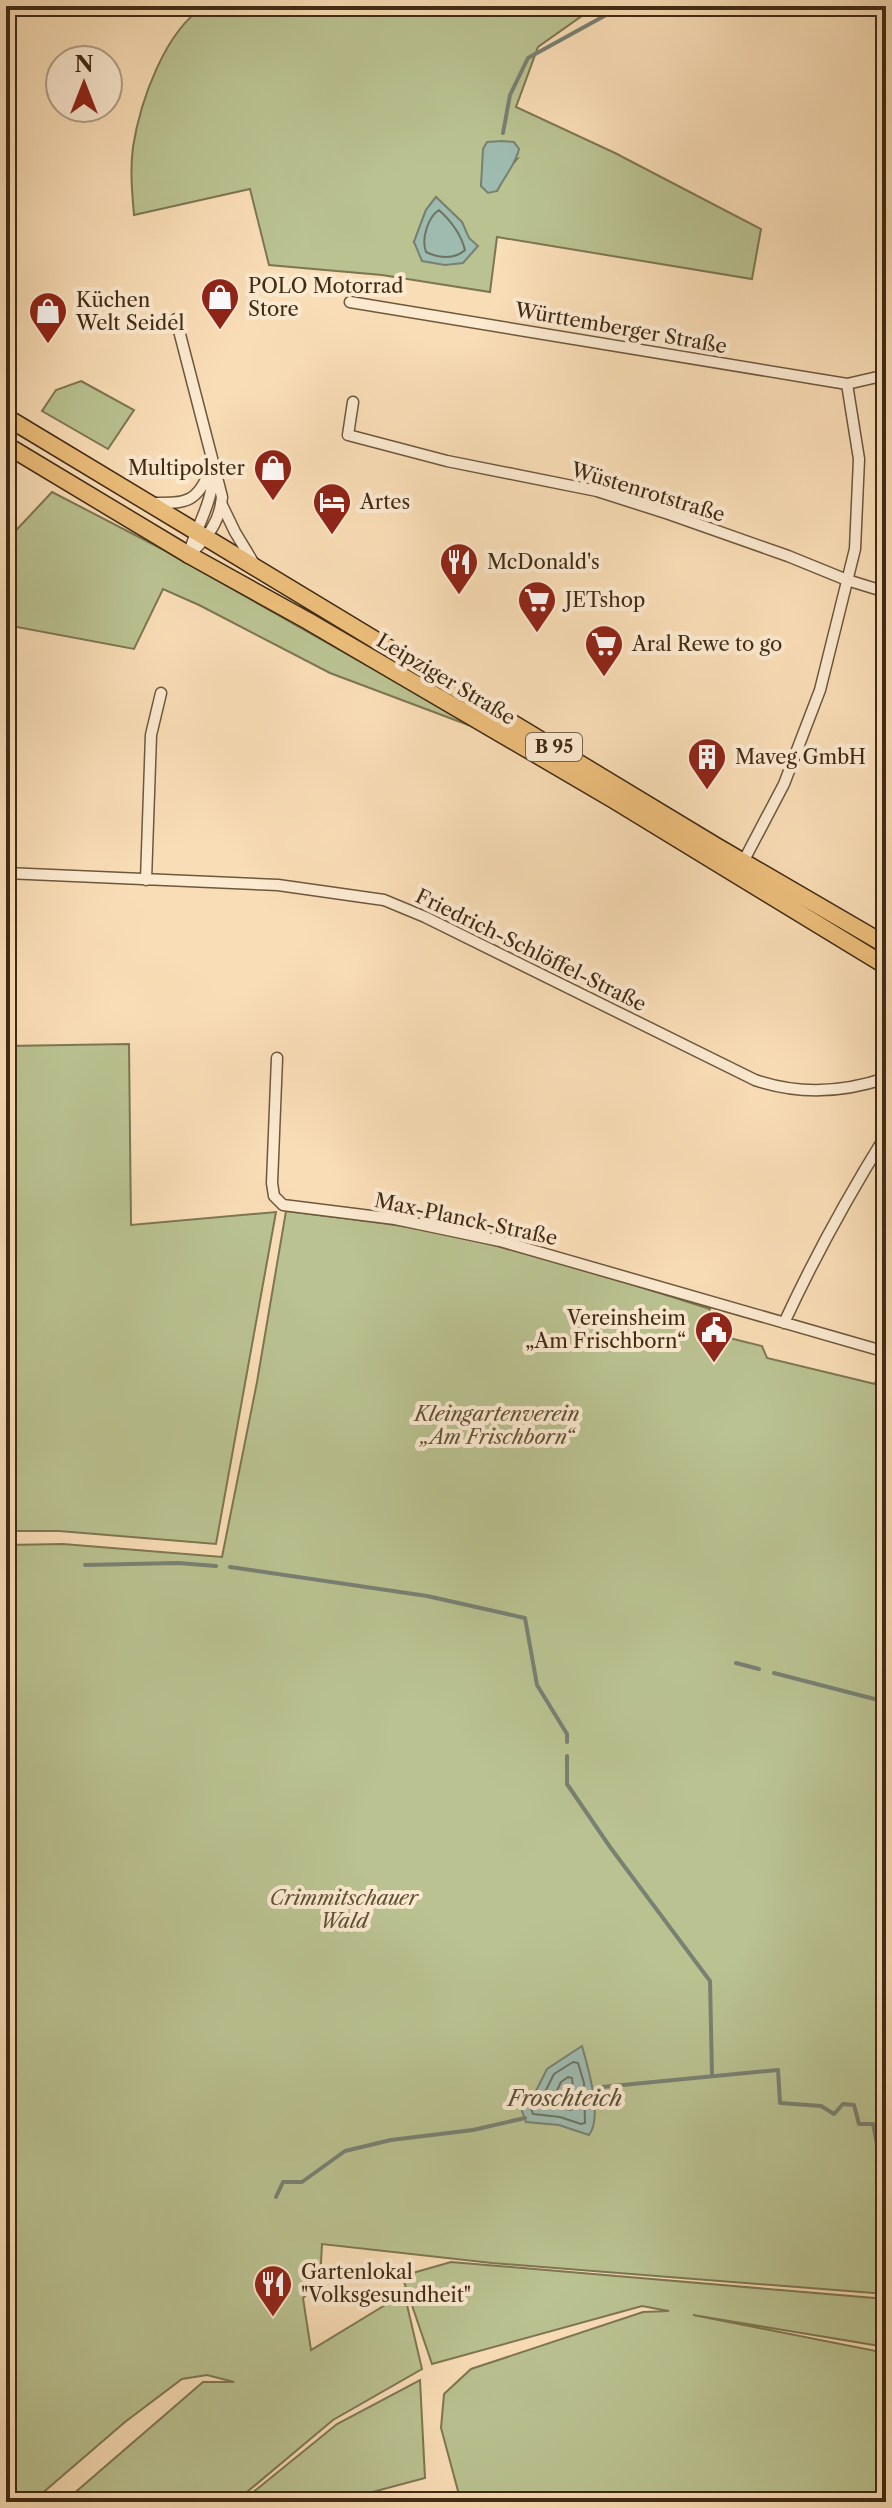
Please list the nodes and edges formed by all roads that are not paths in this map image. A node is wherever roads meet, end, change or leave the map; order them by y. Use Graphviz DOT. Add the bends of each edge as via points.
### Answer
graph roads {
  1 [pos="350,302"];
  2 [pos="176,319"];
  3 [pos="886,375"];
  4 [pos="847,384"];
  5 [pos="353,402"];
  6 [pos="6,417"];
  7 [pos="6,445"];
  8 [pos="213,460"];
  9 [pos="148,503"];
  10 [pos="221,503"];
  11 [pos="201,535"];
  12 [pos="189,555"];
  13 [pos="256,567"];
  14 [pos="847,580"];
  15 [pos="886,592"];
  16 [pos="161,693"];
  17 [pos="740,868"];
  18 [pos="6,873"];
  19 [pos="146,880"];
  20 [pos="886,945"];
  21 [pos="886,966"];
  22 [pos="277,1058"];
  23 [pos="886,1078"];
  24 [pos="886,1135"];
  25 [pos="784,1323"];
  26 [pos="886,1352"];
  1 -- 4 [label="street, Württemberger Straße"];
  2 -- 8 [label="street"];
  3 -- 4 [label="street, Württemberger Straße"];
  4 -- 14 [label="street" via="859,459 855,549"];
  5 -- 14 [label="street, Wüstenrotstraße" via="348,435 597,491"];
  6 -- 9 [label="main road, Leipziger Straße / B 95"];
  7 -- 12 [label="main road, Leipziger Straße / B 95"];
  8 -- 9 [label="street" via="196,496 183,502"];
  8 -- 10 [label="street"];
  8 -- 11 [label="street"];
  9 -- 11 [label="main road, Leipziger Straße / B 95"];
  10 -- 11 [label="street"];
  10 -- 13 [label="street"];
  11 -- 12 [label="street"];
  11 -- 13 [label="main road, Leipziger Straße / B 95"];
  12 -- 17 [label="main road, Leipziger Straße / B 95"];
  13 -- 17 [label="main road, Leipziger Straße / B 95"];
  14 -- 15 [label="street, Wüstenrotstraße"];
  14 -- 17 [label="street" via="820,690 784,784"];
  16 -- 19 [label="street" via="151,735"];
  17 -- 20 [label="main road, Leipziger Straße / B 95"];
  17 -- 21 [label="main road, Leipziger Straße / B 95"];
  18 -- 19 [label="street, Friedrich-Schlöffel-Straße"];
  19 -- 23 [label="street, Friedrich-Schlöffel-Straße" via="278,885 384,900 755,1080 811,1091"];
  22 -- 25 [label="street, Max-Planck-Straße" via="272,1183 274,1196 283,1205 395,1219 500,1241"];
  24 -- 25 [label="street" via="846,1198"];
  25 -- 26 [label="street, Max-Planck-Straße"];
}
